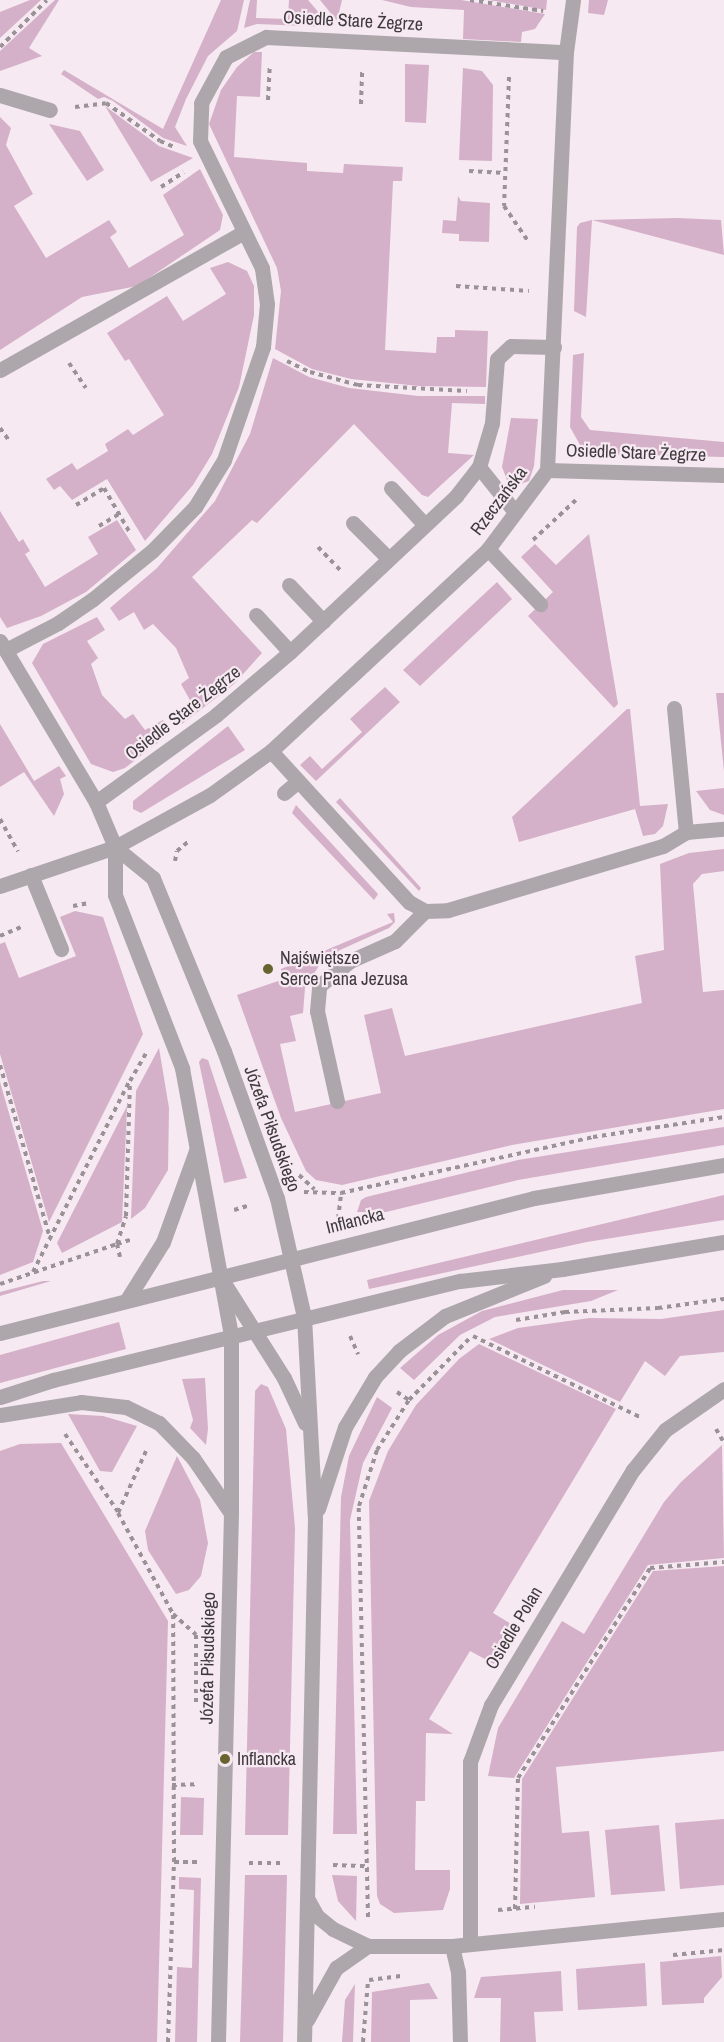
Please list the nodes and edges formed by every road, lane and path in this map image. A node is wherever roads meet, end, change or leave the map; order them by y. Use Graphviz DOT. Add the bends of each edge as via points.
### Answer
graph roads {
  1 [pos="47,0"];
  2 [pos="470,0"];
  3 [pos="573,0"];
  4 [pos="550,12"];
  5 [pos="363,41"];
  6 [pos="0,47"];
  7 [pos="522,48"];
  8 [pos="566,52"];
  9 [pos="0,95"];
  10 [pos="361,104"];
  11 [pos="50,110"];
  12 [pos="178,148"];
  13 [pos="469,171"];
  14 [pos="505,174"];
  15 [pos="244,232"];
  16 [pos="528,250"];
  17 [pos="529,281"];
  18 [pos="456,286"];
  19 [pos="554,347"];
  20 [pos="263,348"];
  21 [pos="0,370"];
  22 [pos="495,391"];
  23 [pos="0,428"];
  24 [pos="8,440"];
  25 [pos="479,467"];
  26 [pos="547,470"];
  27 [pos="724,475"];
  28 [pos="391,488"];
  29 [pos="586,495"];
  30 [pos="76,505"];
  31 [pos="515,512"];
  32 [pos="119,514"];
  33 [pos="353,523"];
  34 [pos="424,524"];
  35 [pos="99,526"];
  36 [pos="488,549"];
  37 [pos="145,556"];
  38 [pos="388,558"];
  39 [pos="504,566"];
  40 [pos="288,585"];
  41 [pos="540,604"];
  42 [pos="256,615"];
  43 [pos="323,621"];
  44 [pos="3,646"];
  45 [pos="290,652"];
  46 [pos="674,708"];
  47 [pos="271,751"];
  48 [pos="297,782"];
  49 [pos="284,793"];
  50 [pos="96,802"];
  51 [pos="0,819"];
  52 [pos="724,829"];
  53 [pos="686,832"];
  54 [pos="199,833"];
  55 [pos="115,847"];
  56 [pos="173,869"];
  57 [pos="31,875"];
  58 [pos="0,886"];
  59 [pos="100,901"];
  60 [pos="425,910"];
  61 [pos="48,916"];
  62 [pos="0,936"];
  63 [pos="61,949"];
  64 [pos="147,1051"];
  65 [pos="0,1065"];
  66 [pos="130,1081"];
  67 [pos="337,1101"];
  68 [pos="197,1148"];
  69 [pos="724,1165"];
  70 [pos="294,1170"];
  71 [pos="314,1189"];
  72 [pos="50,1238"];
  73 [pos="724,1242"];
  74 [pos="293,1257"];
  75 [pos="562,1269"];
  76 [pos="33,1272"];
  77 [pos="219,1275"];
  78 [pos="0,1284"];
  79 [pos="128,1298"];
  80 [pos="724,1299"];
  81 [pos="304,1317"];
  82 [pos="507,1322"];
  83 [pos="255,1329"];
  84 [pos="0,1333"];
  85 [pos="479,1333"];
  86 [pos="231,1335"];
  87 [pos="473,1336"];
  88 [pos="724,1389"];
  89 [pos="0,1398"];
  90 [pos="618,1406"];
  91 [pos="0,1415"];
  92 [pos="61,1428"];
  93 [pos="312,1453"];
  94 [pos="144,1456"];
  95 [pos="118,1513"];
  96 [pos="231,1513"];
  97 [pos="315,1518"];
  98 [pos="724,1562"];
  99 [pos="173,1614"];
  100 [pos="196,1716"];
  101 [pos="196,1774"];
  102 [pos="172,1785"];
  103 [pos="174,1862"];
  104 [pos="222,1862"];
  105 [pos="308,1863"];
  106 [pos="368,1866"];
  107 [pos="307,1899"];
  108 [pos="515,1909"];
  109 [pos="724,1919"];
  110 [pos="470,1944"];
  111 [pos="368,1946"];
  112 [pos="452,1946"];
  113 [pos="304,2036"];
  114 [pos="168,2042"];
  115 [pos="218,2042"];
  116 [pos="363,2042"];
  117 [pos="460,2042"];
  1 -- 6 [label="path"];
  2 -- 4 [label="path"];
  3 -- 8 [label="street, Rzeczańska"];
  5 -- 7 [label="street, Osiedle Stare Żegrze"];
  5 -- 10 [label="path"];
  5 -- 15 [label="street, Osiedle Stare Żegrze" via="266,37 226,57 211,81 201,104 201,141"];
  7 -- 8 [label="street, Osiedle Stare Żegrze"];
  7 -- 14 [label="path" via="509,72"];
  8 -- 19 [label="street, Rzeczańska"];
  9 -- 11 [label="street"];
  11 -- 12 [label="path" via="106,103 160,141"];
  13 -- 14 [label="path"];
  14 -- 16 [label="path" via="504,206 528,239"];
  15 -- 20 [label="street, Osiedle Stare Żegrze" via="262,268 267,304"];
  15 -- 21 [label="street"];
  17 -- 18 [label="path" via="529,291"];
  19 -- 22 [label="street, Osiedle Stare Żegrze" via="511,346 497,359"];
  19 -- 26 [label="street, Rzeczańska"];
  20 -- 22 [label="path" via="310,372 358,385"];
  20 -- 37 [label="street, Osiedle Stare Żegrze" via="224,460 195,507"];
  22 -- 25 [label="street, Osiedle Stare Żegrze" via="492,423"];
  23 -- 24 [label="path"];
  25 -- 31 [label="street"];
  25 -- 34 [label="street, Osiedle Stare Żegrze" via="456,496"];
  26 -- 27 [label="street, Osiedle Stare Żegrze"];
  26 -- 31 [label="street, Rzeczańska"];
  28 -- 34 [label="street"];
  29 -- 39 [label="path"];
  30 -- 32 [label="path" via="104,488"];
  31 -- 36 [label="street, Rzeczańska"];
  32 -- 35 [label="path"];
  32 -- 37 [label="path"];
  33 -- 38 [label="street"];
  34 -- 38 [label="street, Osiedle Stare Żegrze"];
  36 -- 39 [label="street"];
  36 -- 47 [label="street, Rzeczańska"];
  37 -- 44 [label="street, Osiedle Stare Żegrze" via="58,623"];
  38 -- 43 [label="street, Osiedle Stare Żegrze"];
  39 -- 41 [label="street"];
  40 -- 43 [label="street"];
  42 -- 45 [label="street"];
  43 -- 45 [label="street, Osiedle Stare Żegrze"];
  44 -- 50 [label="street, Józefa Piłsudskiego"];
  45 -- 50 [label="street, Osiedle Stare Żegrze" via="175,749"];
  46 -- 53 [label="street"];
  47 -- 48 [label="street"];
  47 -- 55 [label="street, Rzeczańska" via="210,795"];
  48 -- 49 [label="street"];
  48 -- 60 [label="street" via="409,902"];
  50 -- 55 [label="street, Józefa Piłsudskiego"];
  51 -- 57 [label="path"];
  52 -- 53 [label="street"];
  53 -- 60 [label="street" via="663,846 448,910"];
  54 -- 56 [label="path" via="177,851"];
  55 -- 57 [label="street, Rzeczańska"];
  55 -- 68 [label="street, Józefa Piłsudskiego" via="115,895 182,1068"];
  55 -- 74 [label="street, Józefa Piłsudskiego" via="153,878 224,1051 277,1197"];
  57 -- 58 [label="street, Rzeczańska"];
  57 -- 61 [label="street"];
  59 -- 61 [label="path"];
  60 -- 67 [label="street" via="394,941 350,961 320,986 317,1011"];
  61 -- 62 [label="path"];
  61 -- 63 [label="street"];
  64 -- 66 [label="path"];
  65 -- 72 [label="path"];
  66 -- 72 [label="path"];
  66 -- 76 [label="path" via="126,1216 117,1244"];
  68 -- 77 [label="street, Józefa Piłsudskiego"];
  68 -- 79 [label="street" via="163,1242"];
  69 -- 74 [label="street, Inflancka" via="534,1198"];
  70 -- 71 [label="path"];
  72 -- 76 [label="path"];
  73 -- 75 [label="street"];
  74 -- 77 [label="street, Inflancka"];
  74 -- 81 [label="street, Józefa Piłsudskiego"];
  75 -- 81 [label="street" via="460,1281"];
  75 -- 97 [label="street" via="446,1316 399,1351 375,1377 345,1427"];
  76 -- 78 [label="path"];
  77 -- 79 [label="street, Inflancka"];
  77 -- 83 [label="street, Józefa Piłsudskiego"];
  77 -- 86 [label="street, Józefa Piłsudskiego"];
  79 -- 84 [label="street, Inflancka"];
  80 -- 82 [label="path" via="658,1308 565,1312"];
  81 -- 83 [label="street"];
  81 -- 93 [label="street, Józefa Piłsudskiego"];
  83 -- 86 [label="street"];
  83 -- 93 [label="street, Józefa Piłsudskiego" via="299,1408"];
  85 -- 87 [label="path"];
  86 -- 89 [label="street" via="53,1380"];
  86 -- 96 [label="street, Józefa Piłsudskiego"];
  87 -- 90 [label="path"];
  87 -- 106 [label="path" via="409,1400 377,1450 359,1506"];
  88 -- 110 [label="street, Osiedle Polan" via="665,1430 633,1470 491,1705 470,1762"];
  91 -- 96 [label="street" via="81,1402 126,1407 159,1424 193,1458"];
  92 -- 95 [label="path"];
  93 -- 97 [label="street, Józefa Piłsudskiego"];
  94 -- 95 [label="path"];
  95 -- 99 [label="path"];
  96 -- 104 [label="street, Józefa Piłsudskiego"];
  97 -- 105 [label="street, Józefa Piłsudskiego"];
  98 -- 108 [label="path" via="650,1568 518,1778"];
  99 -- 100 [label="path" via="196,1635"];
  99 -- 102 [label="path"];
  101 -- 102 [label="path" via="196,1786"];
  102 -- 103 [label="path"];
  103 -- 104 [label="path"];
  103 -- 114 [label="path"];
  104 -- 105 [label="path"];
  104 -- 115 [label="street, Józefa Piłsudskiego"];
  105 -- 106 [label="path"];
  105 -- 107 [label="street, Józefa Piłsudskiego"];
  106 -- 111 [label="path"];
  107 -- 111 [label="street" via="318,1917 333,1929"];
  107 -- 113 [label="street, Józefa Piłsudskiego"];
  109 -- 110 [label="street"];
  110 -- 112 [label="street"];
  111 -- 112 [label="street"];
  111 -- 113 [label="street" via="336,1968 314,2004"];
  111 -- 116 [label="path"];
  112 -- 117 [label="street" via="458,1971"];
}
